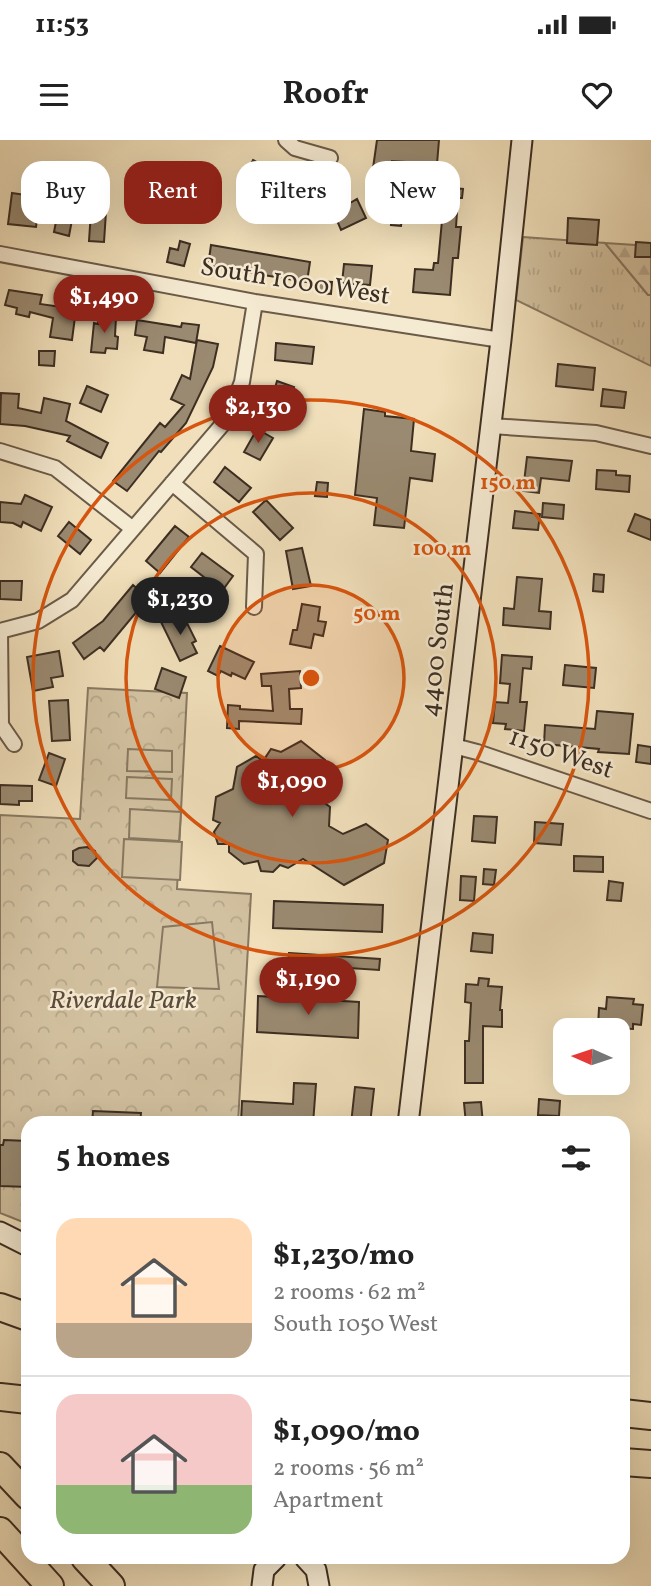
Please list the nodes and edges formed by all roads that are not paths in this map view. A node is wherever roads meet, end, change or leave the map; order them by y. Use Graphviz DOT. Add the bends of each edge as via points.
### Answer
graph roads {
  1 [pos="286,140"];
  2 [pos="522,140"];
  3 [pos="330,158"];
  4 [pos="0,254"];
  5 [pos="255,302"];
  6 [pos="501,340"];
  7 [pos="491,426"];
  8 [pos="651,446"];
  9 [pos="0,451"];
  10 [pos="172,483"];
  11 [pos="133,529"];
  12 [pos="254,607"];
  13 [pos="0,631"];
  14 [pos="14,744"];
  15 [pos="454,746"];
  16 [pos="651,811"];
  17 [pos="409,1116"];
  18 [pos="0,1232"];
  19 [pos="21,1242"];
  20 [pos="0,1307"];
  21 [pos="21,1314"];
  22 [pos="630,1414"];
  23 [pos="651,1416"];
  24 [pos="630,1462"];
  25 [pos="651,1464"];
  26 [pos="0,1466"];
  27 [pos="21,1488"];
  28 [pos="0,1531"];
  29 [pos="21,1554"];
  30 [pos="30,1564"];
  31 [pos="91,1564"];
  32 [pos="270,1564"];
  33 [pos="262,1585"];
  34 [pos="50,1586"];
  35 [pos="111,1586"];
  1 -- 3 [label="street" via="295,148"];
  2 -- 6 [label="street, 4400 South"];
  4 -- 5 [label="street, South 1000 West"];
  5 -- 6 [label="street, South 1000 West"];
  5 -- 10 [label="street" via="242,382 228,418"];
  6 -- 7 [label="street, 4400 South"];
  7 -- 8 [label="street" via="597,433"];
  7 -- 15 [label="street, 4400 South"];
  9 -- 11 [label="street" via="55,468"];
  10 -- 11 [label="street"];
  10 -- 12 [label="street" via="256,554"];
  11 -- 13 [label="street" via="72,600 37,621"];
  13 -- 14 [label="street" via="1,725"];
  15 -- 16 [label="street, 1150 West"];
  15 -- 17 [label="street, 4400 South"];
  18 -- 19 [label="street"];
  20 -- 21 [label="highway"];
  22 -- 23 [label="highway"];
  24 -- 25 [label="highway"];
  26 -- 27 [label="highway"];
  28 -- 29 [label="highway"];
  30 -- 34 [label="highway"];
  31 -- 35 [label="highway"];
  32 -- 33 [label="street"];
}
